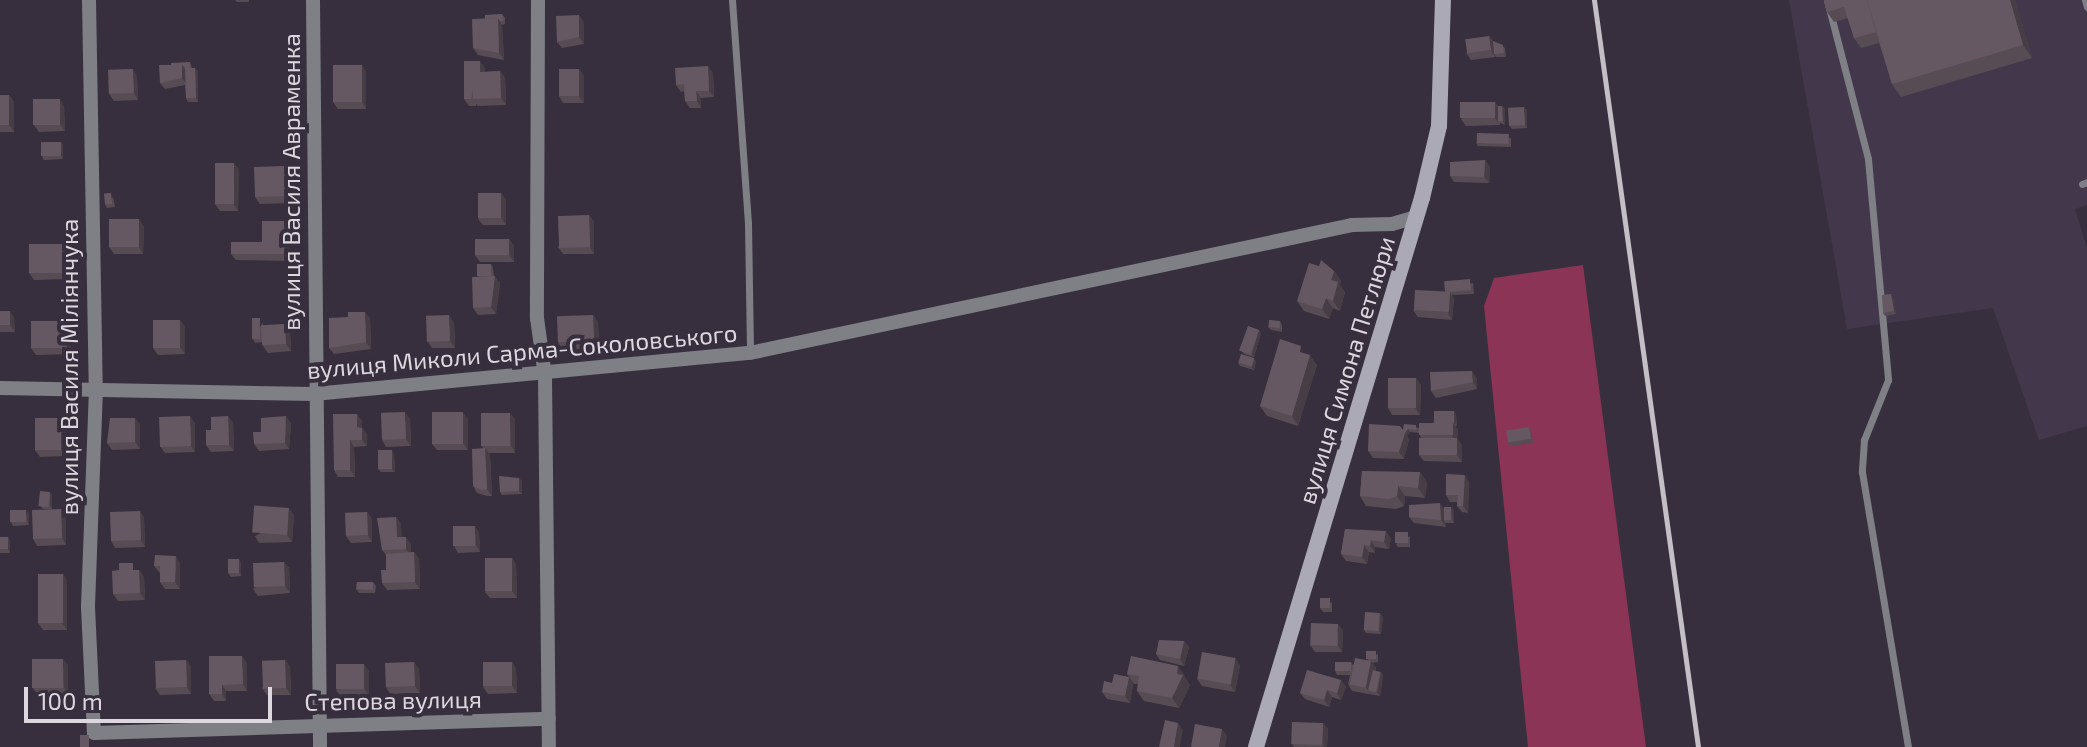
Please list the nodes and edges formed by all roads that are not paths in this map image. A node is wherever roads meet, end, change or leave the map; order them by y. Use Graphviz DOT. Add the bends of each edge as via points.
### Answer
graph roads {
  1 [pos="89,0"];
  2 [pos="313,0"];
  3 [pos="538,0"];
  4 [pos="732,0"];
  5 [pos="1443,0"];
  6 [pos="1827,0"];
  7 [pos="2085,0"];
  8 [pos="2087,7"];
  9 [pos="1417,217"];
  10 [pos="750,353"];
  11 [pos="545,376"];
  12 [pos="0,388"];
  13 [pos="96,388"];
  14 [pos="314,394"];
  15 [pos="549,719"];
  16 [pos="320,722"];
  17 [pos="94,733"];
  18 [pos="320,747"];
  19 [pos="549,747"];
  20 [pos="1256,747"];
  21 [pos="1908,747"];
  1 -- 13 [label="street, вулиця Василя Міліянчука"];
  2 -- 14 [label="street, вулиця Василя Авраменка"];
  3 -- 11 [label="street" via="537,318"];
  4 -- 10 [label="lane" via="746,177"];
  5 -- 9 [label="street, вулиця Симона Петлюри" via="1439,126"];
  6 -- 21 [label="lane" via="1868,159 1888,380 1864,440 1862,472"];
  7 -- 8 [label="lane"];
  9 -- 10 [label="street, вулиця Миколи Сарма-Соколовського" via="1330,229"];
  9 -- 20 [label="street, вулиця Симона Петлюри"];
  10 -- 11 [label="street, вулиця Миколи Сарма-Соколовського"];
  11 -- 14 [label="street, вулиця Миколи Сарма-Соколовського"];
  11 -- 15 [label="street"];
  12 -- 13 [label="street, вулиця Миколи Сарма-Соколовського"];
  13 -- 14 [label="street, вулиця Миколи Сарма-Соколовського"];
  13 -- 17 [label="street, вулиця Василя Міліянчука" via="88,607"];
  14 -- 16 [label="street, вулиця Василя Авраменка"];
  15 -- 16 [label="street, Степова вулиця"];
  15 -- 19 [label="street"];
  16 -- 17 [label="street, Степова вулиця"];
  16 -- 18 [label="street, вулиця Василя Авраменка"];
}
